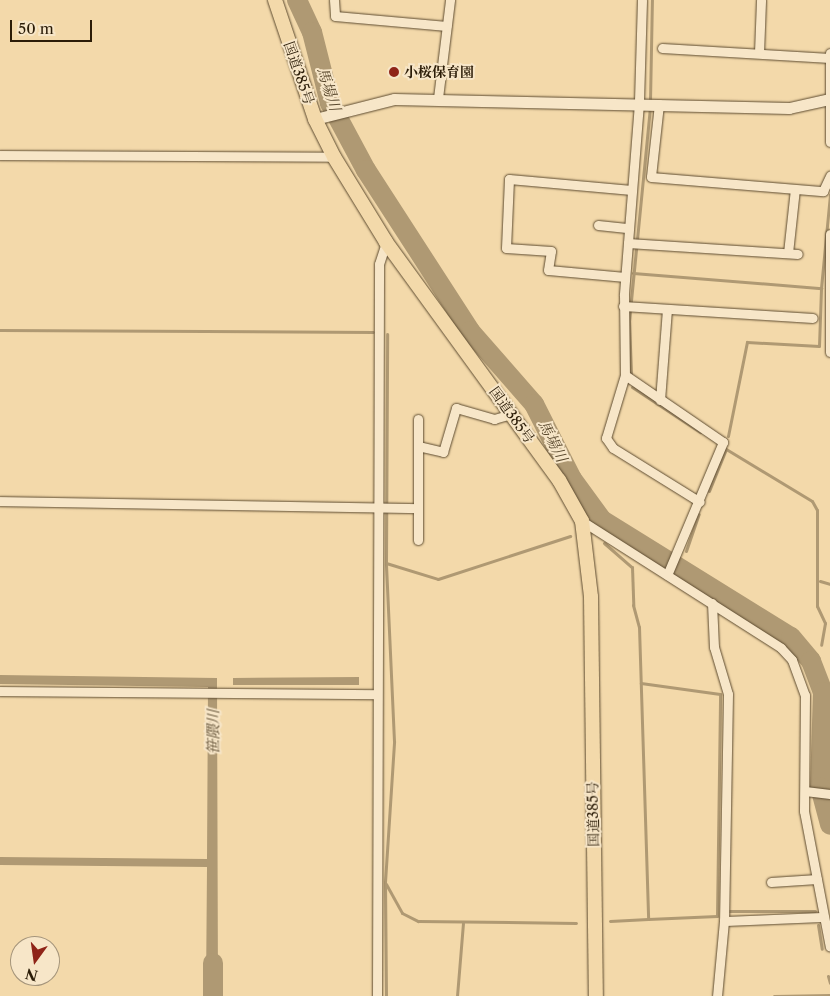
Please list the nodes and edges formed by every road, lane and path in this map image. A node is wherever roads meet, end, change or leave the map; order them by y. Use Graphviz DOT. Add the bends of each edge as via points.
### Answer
graph roads {
  1 [pos="275,0"];
  2 [pos="334,0"];
  3 [pos="450,0"];
  4 [pos="642,0"];
  5 [pos="761,0"];
  6 [pos="448,26"];
  7 [pos="662,48"];
  8 [pos="759,53"];
  9 [pos="830,53"];
  10 [pos="830,58"];
  11 [pos="438,98"];
  12 [pos="829,99"];
  13 [pos="641,103"];
  14 [pos="657,104"];
  15 [pos="319,117"];
  16 [pos="830,142"];
  17 [pos="0,155"];
  18 [pos="334,157"];
  19 [pos="830,177"];
  20 [pos="795,189"];
  21 [pos="632,190"];
  22 [pos="598,225"];
  23 [pos="629,228"];
  24 [pos="830,234"];
  25 [pos="386,242"];
  26 [pos="634,243"];
  27 [pos="788,253"];
  28 [pos="798,254"];
  29 [pos="625,277"];
  30 [pos="829,292"];
  31 [pos="628,306"];
  32 [pos="667,309"];
  33 [pos="813,318"];
  34 [pos="829,326"];
  35 [pos="830,352"];
  36 [pos="625,375"];
  37 [pos="660,400"];
  38 [pos="511,414"];
  39 [pos="418,419"];
  40 [pos="418,446"];
  41 [pos="0,501"];
  42 [pos="700,502"];
  43 [pos="378,506"];
  44 [pos="418,508"];
  45 [pos="582,521"];
  46 [pos="418,540"];
  47 [pos="667,575"];
  48 [pos="712,603"];
  49 [pos="0,690"];
  50 [pos="378,694"];
  51 [pos="805,790"];
  52 [pos="830,794"];
  53 [pos="817,879"];
  54 [pos="771,882"];
  55 [pos="823,917"];
  56 [pos="724,921"];
  57 [pos="830,947"];
  58 [pos="377,996"];
  59 [pos="596,996"];
  60 [pos="717,996"];
  1 -- 15 [label="highway, 国道385号"];
  2 -- 6 [label="street" via="336,16"];
  3 -- 6 [label="street"];
  4 -- 13 [label="street"];
  5 -- 8 [label="street"];
  6 -- 11 [label="street"];
  7 -- 8 [label="street"];
  8 -- 10 [label="street"];
  9 -- 10 [label="street"];
  10 -- 12 [label="street"];
  11 -- 13 [label="street"];
  11 -- 15 [label="street" via="359,106"];
  12 -- 14 [label="street" via="789,108"];
  12 -- 16 [label="street"];
  13 -- 14 [label="street"];
  13 -- 21 [label="street"];
  14 -- 20 [label="street" via="651,177"];
  15 -- 18 [label="highway, 国道385号"];
  17 -- 18 [label="street"];
  18 -- 25 [label="highway, 国道385号"];
  19 -- 20 [label="street" via="823,191"];
  20 -- 27 [label="street"];
  21 -- 23 [label="street"];
  21 -- 29 [label="street" via="509,179 506,248 551,251 548,270"];
  22 -- 23 [label="street"];
  23 -- 26 [label="street"];
  24 -- 30 [label="street"];
  25 -- 38 [label="highway, 国道385号"];
  25 -- 43 [label="street" via="379,264"];
  26 -- 27 [label="street"];
  26 -- 29 [label="street"];
  27 -- 28 [label="street"];
  29 -- 31 [label="street"];
  30 -- 34 [label="street"];
  31 -- 32 [label="street"];
  31 -- 36 [label="street"];
  32 -- 33 [label="street"];
  32 -- 37 [label="street"];
  34 -- 35 [label="street"];
  36 -- 37 [label="street"];
  36 -- 42 [label="street" via="606,438 613,448"];
  37 -- 42 [label="street" via="723,442"];
  38 -- 40 [label="street" via="494,419 456,408 443,452"];
  38 -- 45 [label="highway, 国道385号" via="559,480"];
  39 -- 40 [label="street"];
  40 -- 44 [label="street"];
  41 -- 43 [label="street"];
  42 -- 47 [label="street"];
  43 -- 44 [label="street"];
  43 -- 50 [label="street"];
  44 -- 46 [label="street"];
  45 -- 47 [label="street"];
  45 -- 59 [label="highway, 国道385号" via="591,597"];
  47 -- 48 [label="street"];
  48 -- 51 [label="street" via="781,648 801,677"];
  48 -- 56 [label="street" via="714,647 728,694"];
  49 -- 50 [label="street"];
  50 -- 58 [label="street"];
  51 -- 52 [label="street"];
  51 -- 53 [label="street" via="806,829"];
  53 -- 54 [label="street"];
  53 -- 55 [label="street"];
  55 -- 56 [label="street"];
  55 -- 57 [label="street"];
  56 -- 60 [label="street"];
}
